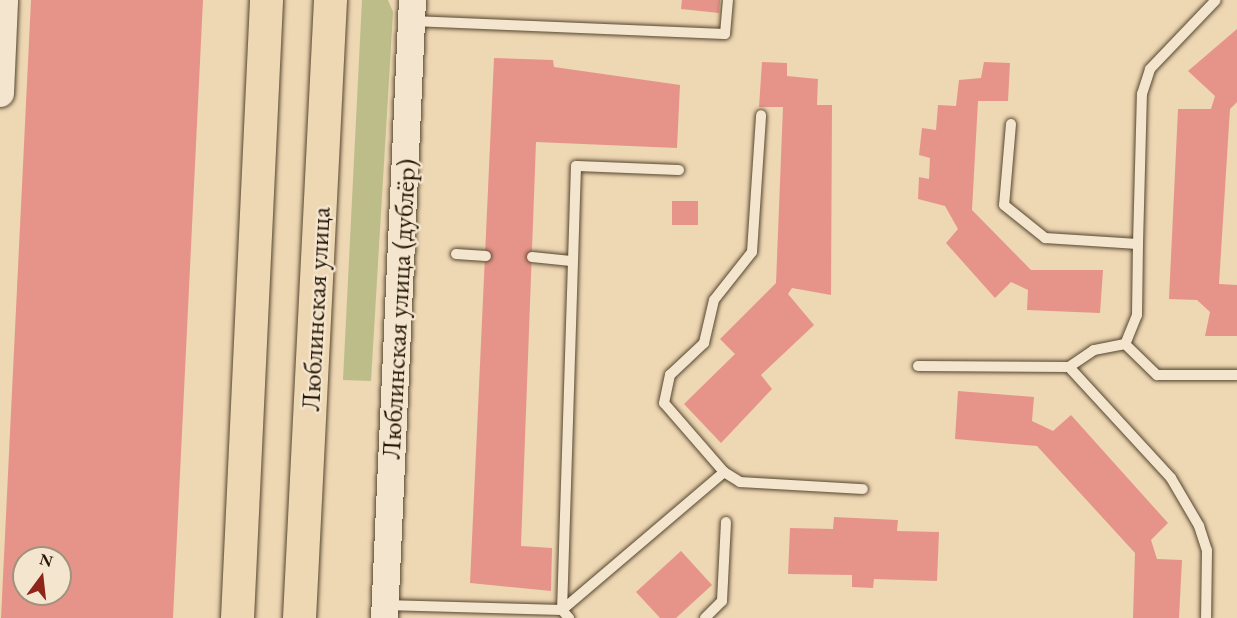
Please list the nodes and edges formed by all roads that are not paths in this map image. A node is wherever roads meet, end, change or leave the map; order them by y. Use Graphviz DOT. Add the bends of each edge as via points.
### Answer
graph roads {
  1 [pos="4,0"];
  2 [pos="266,0"];
  3 [pos="330,0"];
  4 [pos="728,0"];
  5 [pos="1216,0"];
  6 [pos="412,10"];
  7 [pos="0,77"];
  8 [pos="0,93"];
  9 [pos="761,116"];
  10 [pos="1011,124"];
  11 [pos="679,170"];
  12 [pos="1138,244"];
  13 [pos="456,254"];
  14 [pos="486,256"];
  15 [pos="532,257"];
  16 [pos="571,261"];
  17 [pos="1125,344"];
  18 [pos="918,366"];
  19 [pos="1069,367"];
  20 [pos="1237,375"];
  21 [pos="724,472"];
  22 [pos="863,489"];
  23 [pos="726,522"];
  24 [pos="384,612"];
  25 [pos="565,614"];
  26 [pos="237,618"];
  27 [pos="299,618"];
  28 [pos="705,618"];
  29 [pos="1206,618"];
  1 -- 7 [label="street"];
  2 -- 26 [label="main road"];
  3 -- 27 [label="main road, Люблинская улица"];
  4 -- 6 [label="lane" via="725,34"];
  5 -- 12 [label="lane" via="1150,69 1142,94"];
  6 -- 24 [label="street, Люблинская улица (дублёр)"];
  7 -- 8 [label="street"];
  9 -- 21 [label="lane" via="752,252 714,300 704,343 670,375 664,403"];
  10 -- 12 [label="lane" via="1004,205 1045,238"];
  11 -- 16 [label="lane" via="576,166"];
  12 -- 17 [label="lane" via="1137,315"];
  13 -- 14 [label="lane"];
  15 -- 16 [label="lane"];
  16 -- 25 [label="lane"];
  17 -- 19 [label="lane" via="1094,350"];
  17 -- 20 [label="lane" via="1157,375"];
  18 -- 19 [label="lane"];
  19 -- 29 [label="lane" via="1171,478 1199,526 1207,550"];
  21 -- 22 [label="lane" via="740,482"];
  21 -- 25 [label="lane"];
  23 -- 28 [label="lane" via="722,601"];
  24 -- 25 [label="lane"];
}
